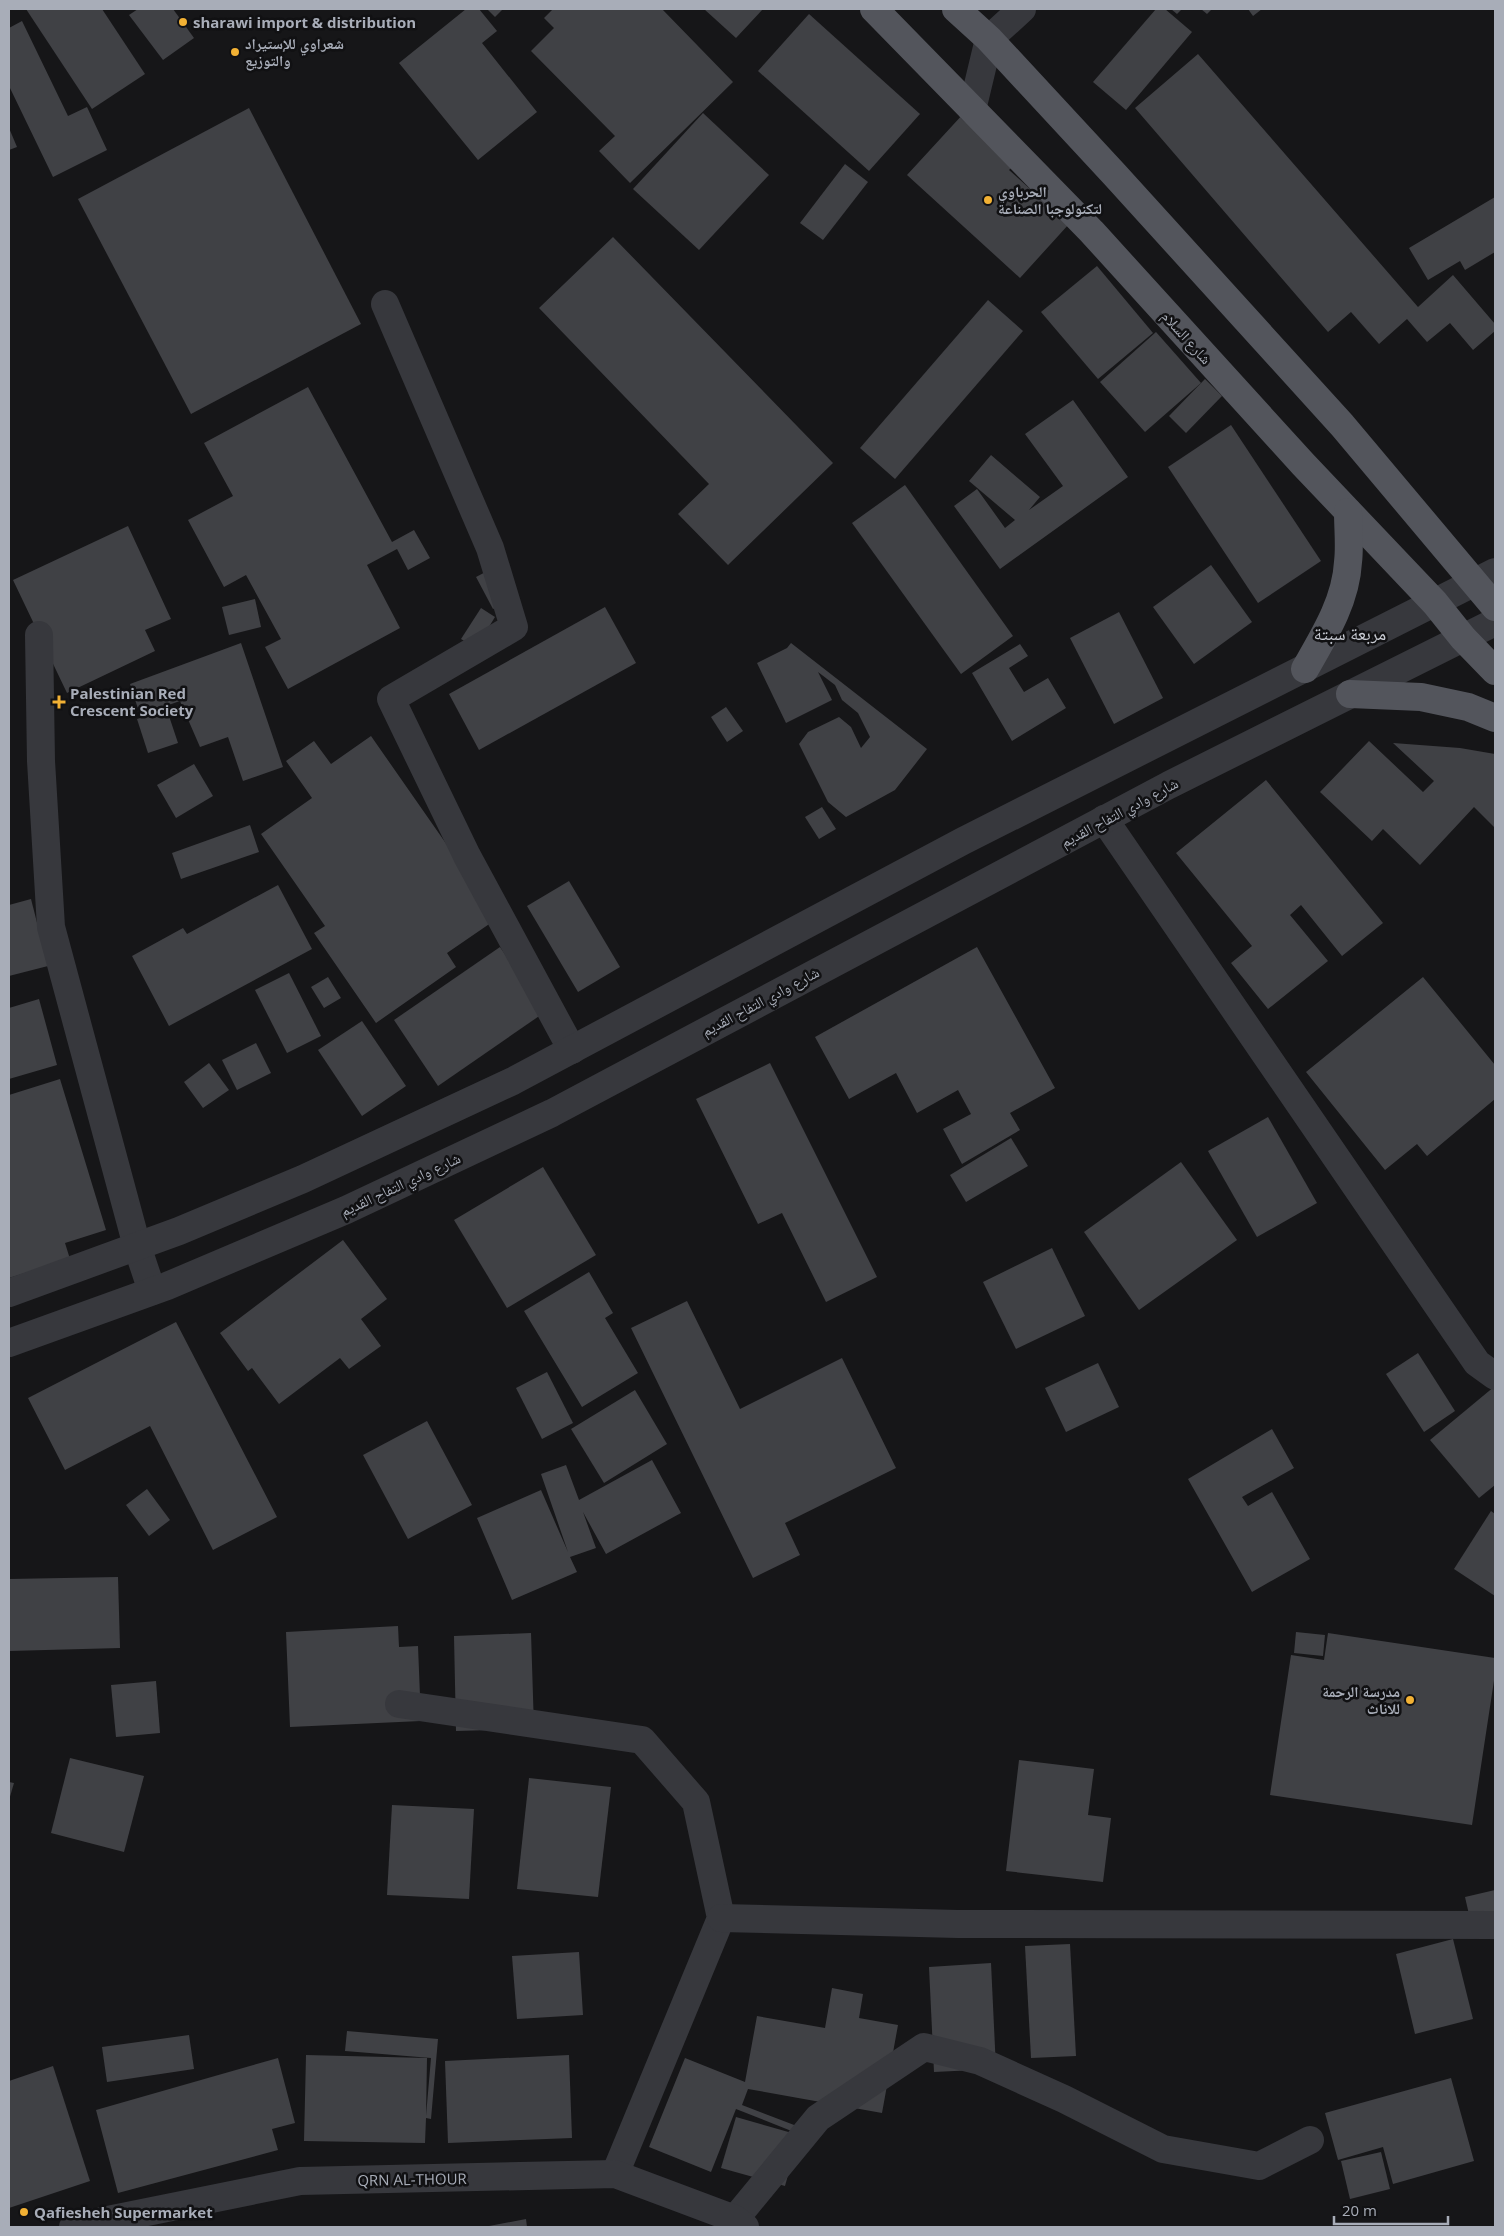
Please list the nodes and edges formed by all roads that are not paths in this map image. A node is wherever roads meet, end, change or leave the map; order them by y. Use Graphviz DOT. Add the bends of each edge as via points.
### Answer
graph roads {
  1 [pos="874,9"];
  2 [pos="956,9"];
  3 [pos="1022,9"];
  4 [pos="989,39"];
  5 [pos="972,110"];
  6 [pos="385,304"];
  7 [pos="1348,512"];
  8 [pos="1485,578"];
  9 [pos="1435,604"];
  10 [pos="1495,607"];
  11 [pos="1495,622"];
  12 [pos="39,636"];
  13 [pos="1463,638"];
  14 [pos="1305,669"];
  15 [pos="1495,671"];
  16 [pos="1350,694"];
  17 [pos="1495,718"];
  18 [pos="1104,819"];
  19 [pos="572,1050"];
  20 [pos="137,1246"];
  21 [pos="152,1291"];
  22 [pos="9,1293"];
  23 [pos="9,1343"];
  24 [pos="1495,1376"];
  25 [pos="399,1704"];
  26 [pos="721,1918"];
  27 [pos="1495,1925"];
  28 [pos="1310,2140"];
  29 [pos="615,2174"];
  30 [pos="740,2223"];
  31 [pos="73,2227"];
  1 -- 5 [label="main road, شارع السلام"];
  2 -- 4 [label="main road"];
  3 -- 4 [label="street"];
  4 -- 5 [label="street"];
  4 -- 8 [label="main road"];
  5 -- 7 [label="main road, شارع السلام" via="1092,232"];
  6 -- 19 [label="street" via="490,548 514,627 391,699 467,856"];
  7 -- 9 [label="main road, شارع السلام"];
  7 -- 14 [label="main road" via="1348,564 1339,604"];
  8 -- 9 [label="street"];
  8 -- 10 [label="main road"];
  9 -- 13 [label="main road, شارع السلام"];
  9 -- 14 [label="street"];
  11 -- 13 [label="street, شارع وادي التفاح القديم"];
  12 -- 20 [label="street" via="41,761 51,927"];
  13 -- 15 [label="main road, شارع السلام"];
  13 -- 16 [label="street, شارع وادي التفاح القديم"];
  14 -- 19 [label="street" via="963,840"];
  16 -- 17 [label="main road" via="1421,697 1468,707"];
  16 -- 18 [label="street, شارع وادي التفاح القديم"];
  18 -- 21 [label="street, شارع وادي التفاح القديم" via="552,1113 346,1210"];
  18 -- 24 [label="street" via="1477,1363"];
  19 -- 20 [label="street" via="304,1179"];
  20 -- 21 [label="street"];
  20 -- 22 [label="street"];
  21 -- 23 [label="street, شارع وادي التفاح القديم"];
  25 -- 26 [label="street" via="642,1740 696,1802"];
  26 -- 27 [label="street" via="958,1924"];
  26 -- 29 [label="street"];
  28 -- 30 [label="street" via="1259,2166 1163,2149 980,2061 924,2047 818,2118"];
  29 -- 30 [label="street, QRN AL-THOUR"];
  29 -- 31 [label="street, QRN AL-THOUR" via="300,2181"];
}
